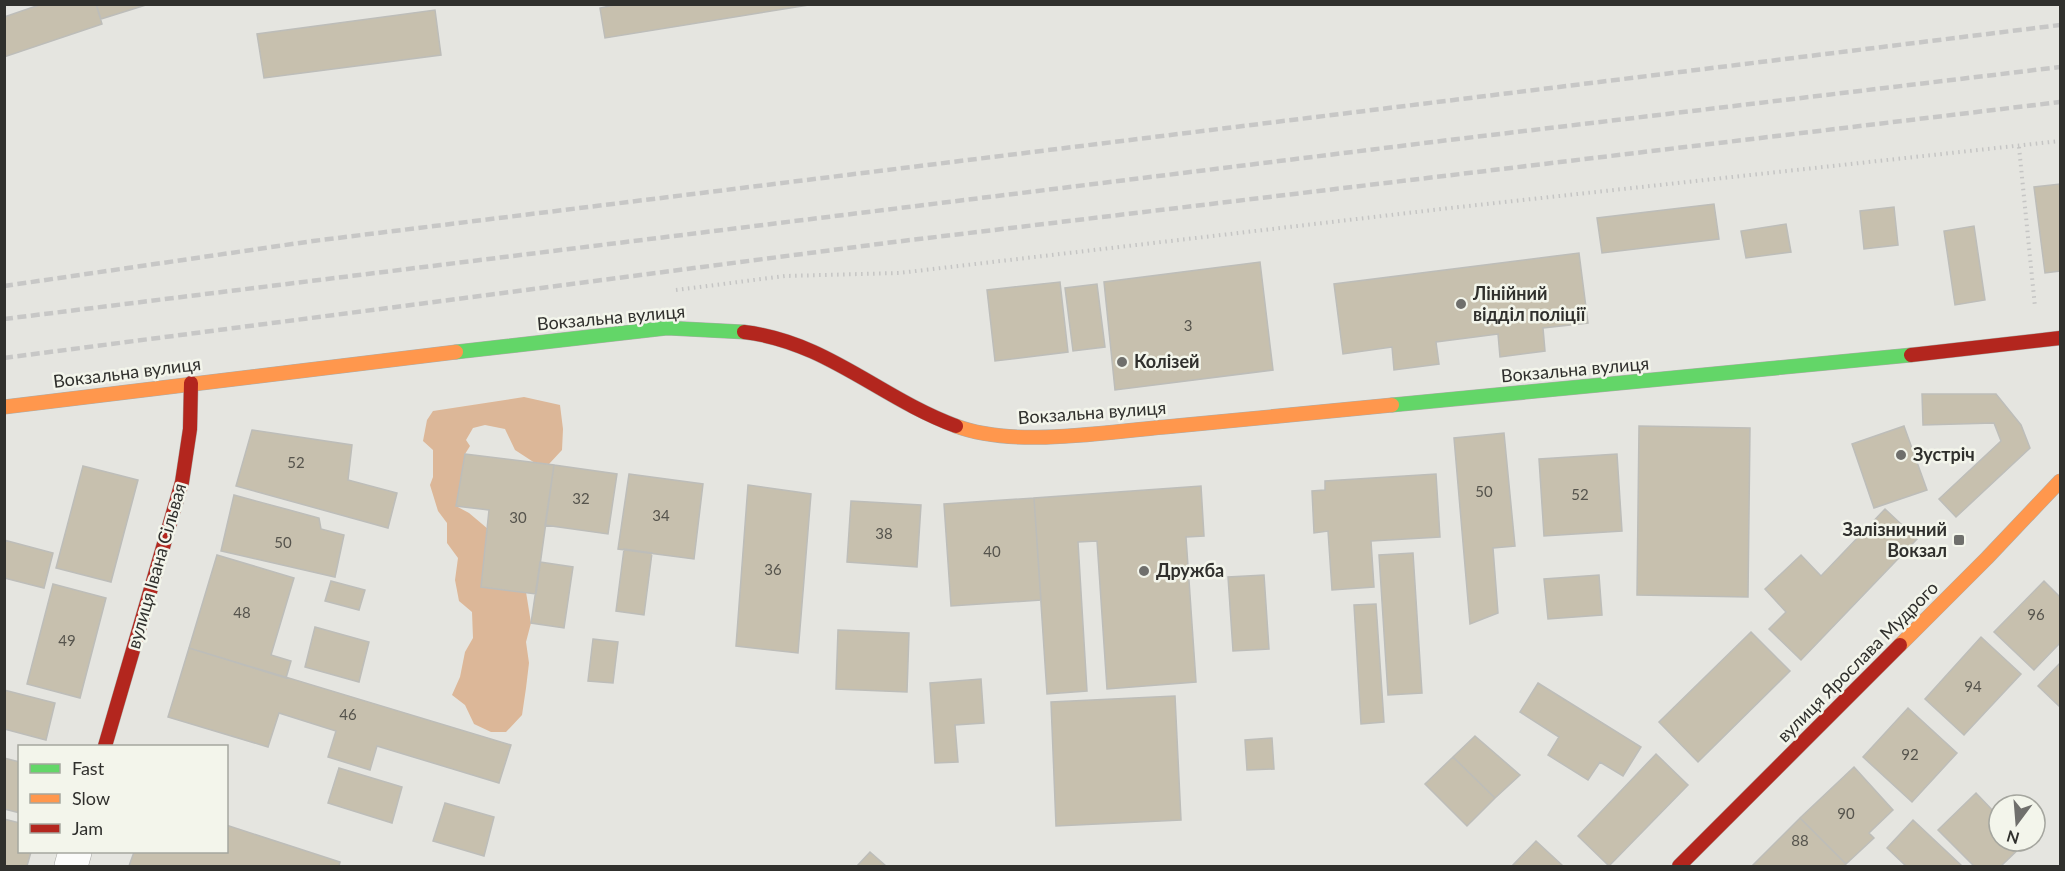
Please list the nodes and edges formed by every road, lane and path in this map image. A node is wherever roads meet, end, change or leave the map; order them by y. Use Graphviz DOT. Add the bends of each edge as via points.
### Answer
graph roads {
  1 [pos="2061,141"];
  2 [pos="2019,147"];
  3 [pos="666,291"];
  4 [pos="2061,338"];
  5 [pos="2038,340"];
  6 [pos="191,382"];
  7 [pos="4,407"];
  8 [pos="2061,481"];
  9 [pos="106,745"];
  10 [pos="1679,867"];
  1 -- 2 [label="path"];
  2 -- 3 [label="path" via="899,273 785,276"];
  2 -- 5 [label="path"];
  4 -- 5 [label="street, Вокзальна вулиця"];
  5 -- 6 [label="street, Вокзальна вулиця" via="1863,361 1066,436 1005,436 962,428 917,409 795,343 758,333 711,328 667,328"];
  6 -- 7 [label="street, Вокзальна вулиця"];
  6 -- 9 [label="street, вулиця Івана Сільвая" via="190,429 182,482"];
  8 -- 10 [label="street, вулиця Ярослава Мудрого"];
}
